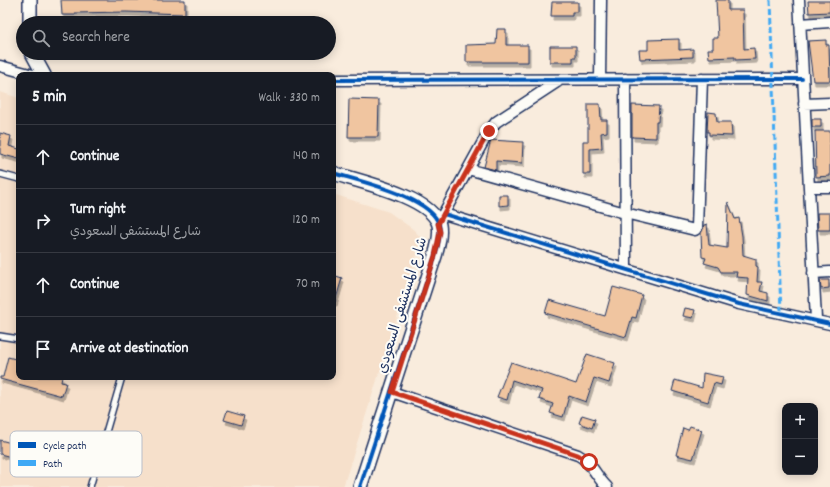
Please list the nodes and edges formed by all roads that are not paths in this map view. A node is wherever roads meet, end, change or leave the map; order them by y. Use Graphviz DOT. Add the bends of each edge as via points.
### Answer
graph roads {
  1 [pos="30,0"];
  2 [pos="601,0"];
  3 [pos="799,0"];
  4 [pos="30,16"];
  5 [pos="830,22"];
  6 [pos="800,24"];
  7 [pos="36,60"];
  8 [pos="0,66"];
  9 [pos="23,72"];
  10 [pos="42,72"];
  11 [pos="600,79"];
  12 [pos="625,79"];
  13 [pos="702,79"];
  14 [pos="802,79"];
  15 [pos="336,80"];
  16 [pos="561,80"];
  17 [pos="830,103"];
  18 [pos="804,104"];
  19 [pos="468,169"];
  20 [pos="0,174"];
  21 [pos="336,174"];
  22 [pos="16,178"];
  23 [pos="809,187"];
  24 [pos="830,187"];
  25 [pos="625,213"];
  26 [pos="441,219"];
  27 [pos="626,269"];
  28 [pos="830,272"];
  29 [pos="813,273"];
  30 [pos="816,319"];
  31 [pos="830,319"];
  32 [pos="830,324"];
  33 [pos="0,336"];
  34 [pos="16,339"];
  35 [pos="121,380"];
  36 [pos="392,392"];
  37 [pos="106,431"];
  38 [pos="93,477"];
  39 [pos="90,487"];
  40 [pos="360,487"];
  41 [pos="607,487"];
  1 -- 4 [label="street"];
  2 -- 11 [label="street"];
  3 -- 6 [label="street"];
  5 -- 6 [label="street"];
  6 -- 14 [label="street"];
  7 -- 10 [label="street"];
  8 -- 9 [label="street"];
  11 -- 12 [label="street"];
  11 -- 16 [label="street"];
  12 -- 13 [label="street"];
  12 -- 25 [label="street"];
  13 -- 14 [label="street"];
  13 -- 25 [label="street" via="697,228 690,229"];
  14 -- 18 [label="street"];
  15 -- 16 [label="street"];
  16 -- 19 [label="street" via="496,122"];
  17 -- 18 [label="street"];
  18 -- 23 [label="street"];
  19 -- 25 [label="street"];
  19 -- 26 [label="street"];
  20 -- 22 [label="lane"];
  21 -- 26 [label="street, شارع المستشفى السعودي" via="416,201"];
  23 -- 24 [label="street"];
  23 -- 29 [label="street"];
  25 -- 27 [label="street"];
  26 -- 27 [label="street"];
  26 -- 36 [label="street, شارع المستشفى السعودي" via="435,256"];
  27 -- 30 [label="street" via="739,304"];
  28 -- 29 [label="street"];
  29 -- 30 [label="street"];
  30 -- 31 [label="street"];
  30 -- 32 [label="street"];
  33 -- 34 [label="lane"];
  35 -- 37 [label="lane"];
  36 -- 40 [label="street, شارع المستشفى السعودي"];
  36 -- 41 [label="street" via="578,455 589,462"];
  38 -- 39 [label="lane"];
}
